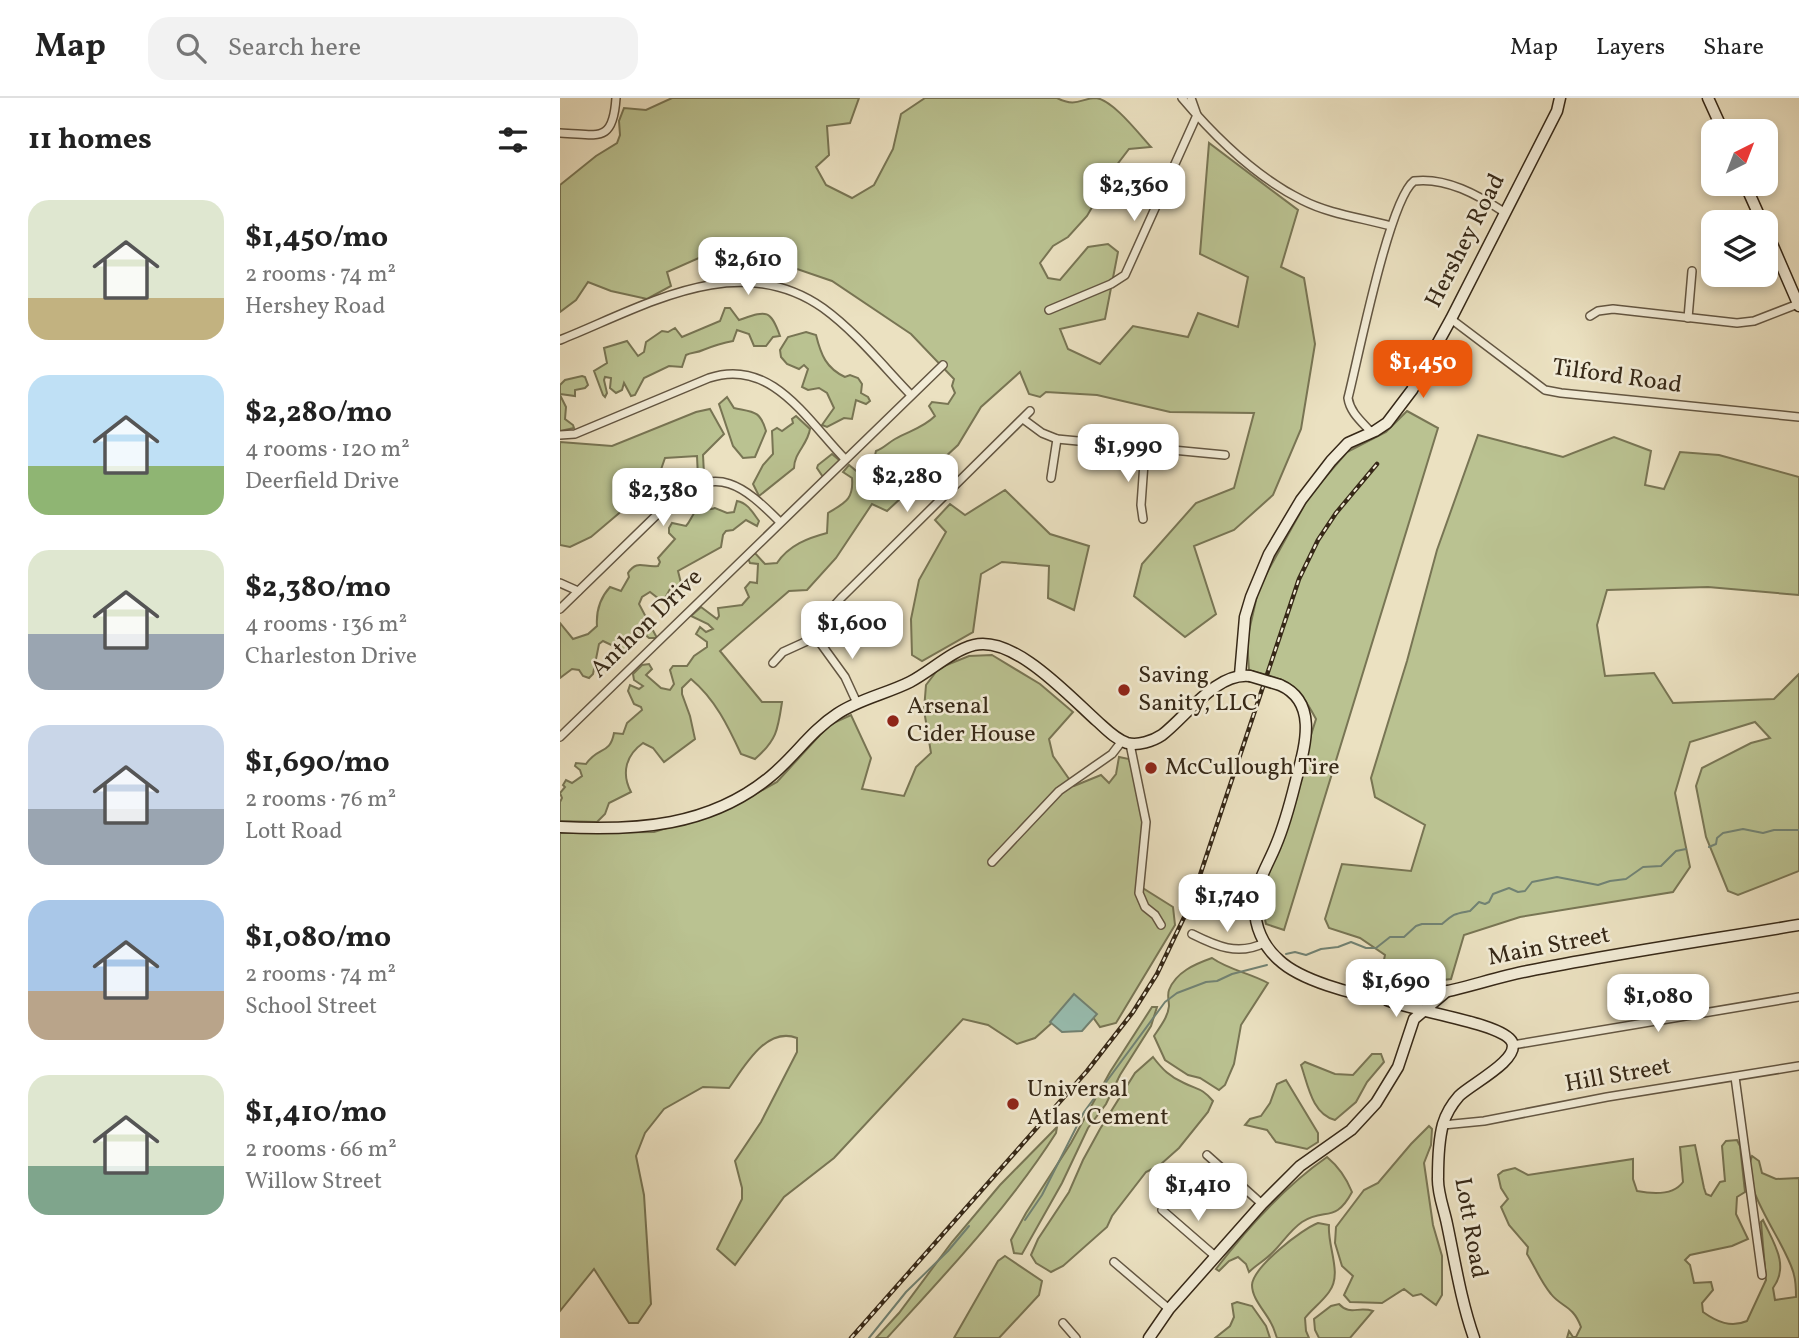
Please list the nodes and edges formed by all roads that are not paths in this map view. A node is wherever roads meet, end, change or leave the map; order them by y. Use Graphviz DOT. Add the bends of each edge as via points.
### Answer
graph roads {
  1 [pos="616,98"];
  2 [pos="1182,98"];
  3 [pos="1191,98"];
  4 [pos="1560,98"];
  5 [pos="1708,98"];
  6 [pos="1197,115"];
  7 [pos="1718,119"];
  8 [pos="560,133"];
  9 [pos="1504,212"];
  10 [pos="1391,226"];
  11 [pos="1778,258"];
  12 [pos="1692,271"];
  13 [pos="1798,305"];
  14 [pos="1049,310"];
  15 [pos="1590,316"];
  16 [pos="1688,318"];
  17 [pos="1451,319"];
  18 [pos="560,340"];
  19 [pos="943,365"];
  20 [pos="911,395"];
  21 [pos="1030,411"];
  22 [pos="1799,417"];
  23 [pos="1023,419"];
  24 [pos="1371,432"];
  25 [pos="560,435"];
  26 [pos="1057,439"];
  27 [pos="1146,449"];
  28 [pos="1225,455"];
  29 [pos="845,459"];
  30 [pos="1051,478"];
  31 [pos="1143,519"];
  32 [pos="779,522"];
  33 [pos="560,583"];
  34 [pos="578,591"];
  35 [pos="560,609"];
  36 [pos="816,637"];
  37 [pos="774,663"];
  38 [pos="1245,676"];
  39 [pos="857,703"];
  40 [pos="560,737"];
  41 [pos="1126,742"];
  42 [pos="560,827"];
  43 [pos="992,862"];
  44 [pos="1161,925"];
  45 [pos="1799,925"];
  46 [pos="1192,934"];
  47 [pos="1264,943"];
  48 [pos="1447,990"];
  49 [pos="1799,996"];
  50 [pos="1382,998"];
  51 [pos="1421,1011"];
  52 [pos="1513,1045"];
  53 [pos="1799,1066"];
  54 [pos="1735,1077"];
  55 [pos="1443,1125"];
  56 [pos="1207,1156"];
  57 [pos="1262,1205"];
  58 [pos="1162,1210"];
  59 [pos="1215,1256"];
  60 [pos="1114,1262"];
  61 [pos="1762,1275"];
  62 [pos="1169,1308"];
  63 [pos="1063,1323"];
  64 [pos="1076,1338"];
  65 [pos="1149,1338"];
  66 [pos="1474,1338"];
  1 -- 8 [label="street" via="612,126 606,132 597,136"];
  2 -- 6 [label="street"];
  3 -- 6 [label="street"];
  4 -- 9 [label="street, Hershey Road"];
  5 -- 7 [label="street"];
  6 -- 10 [label="street" via="1270,181 1301,200"];
  6 -- 14 [label="street" via="1125,275"];
  9 -- 10 [label="street" via="1445,183 1414,181 1404,191"];
  9 -- 17 [label="street, Hershey Road"];
  10 -- 24 [label="street" via="1348,398 1355,415"];
  11 -- 13 [label="street"];
  12 -- 16 [label="street"];
  13 -- 16 [label="street" via="1754,321"];
  15 -- 16 [label="street" via="1613,309"];
  17 -- 22 [label="street, Tilford Road" via="1545,390"];
  17 -- 24 [label="street, Hershey Road" via="1400,407"];
  18 -- 20 [label="street" via="688,289 718,282 754,283 787,290 823,308"];
  19 -- 20 [label="street, Anthon Drive"];
  20 -- 29 [label="street, Anthon Drive"];
  21 -- 23 [label="street"];
  23 -- 26 [label="street"];
  23 -- 36 [label="street" via="841,598 824,617"];
  24 -- 38 [label="street, Hershey Road" via="1348,443 1331,461 1269,554 1245,617"];
  25 -- 29 [label="street" via="575,434 709,378 741,373 776,388"];
  26 -- 27 [label="street"];
  26 -- 30 [label="street"];
  27 -- 28 [label="street"];
  27 -- 31 [label="street" via="1140,505"];
  29 -- 32 [label="street, Anthon Drive"];
  32 -- 34 [label="street" via="737,486 698,484 671,501"];
  32 -- 40 [label="street, Anthon Drive"];
  33 -- 34 [label="street"];
  34 -- 35 [label="street"];
  36 -- 37 [label="street" via="783,652"];
  36 -- 39 [label="street" via="845,677"];
  38 -- 41 [label="street" via="1222,682 1157,738"];
  38 -- 47 [label="street, bridge" via="1291,691 1302,706 1307,734 1277,844 1257,890 1256,922"];
  39 -- 41 [label="street" via="899,687 974,645 997,645 1044,674"];
  39 -- 42 [label="street" via="823,724 763,783 712,811 671,824"];
  41 -- 43 [label="street" via="1059,792"];
  41 -- 44 [label="street" via="1146,822 1139,893"];
  45 -- 48 [label="street, Main Street" via="1528,971"];
  46 -- 47 [label="street" via="1231,950"];
  47 -- 50 [label="street, Main Street" via="1293,972"];
  48 -- 50 [label="street, Main Street"];
  48 -- 51 [label="street"];
  49 -- 52 [label="street"];
  50 -- 51 [label="street"];
  51 -- 52 [label="street" via="1496,1030"];
  51 -- 57 [label="street" via="1398,1067 1376,1103 1351,1129 1300,1166"];
  52 -- 55 [label="street, Lott Road" via="1504,1063 1459,1096"];
  53 -- 54 [label="street, Hill Street"];
  54 -- 55 [label="street, Hill Street"];
  54 -- 61 [label="street"];
  55 -- 66 [label="street, Lott Road" via="1437,1179"];
  56 -- 57 [label="street"];
  57 -- 59 [label="street"];
  58 -- 59 [label="street"];
  59 -- 62 [label="street"];
  60 -- 62 [label="street"];
  62 -- 65 [label="street"];
  63 -- 64 [label="street"];
}
